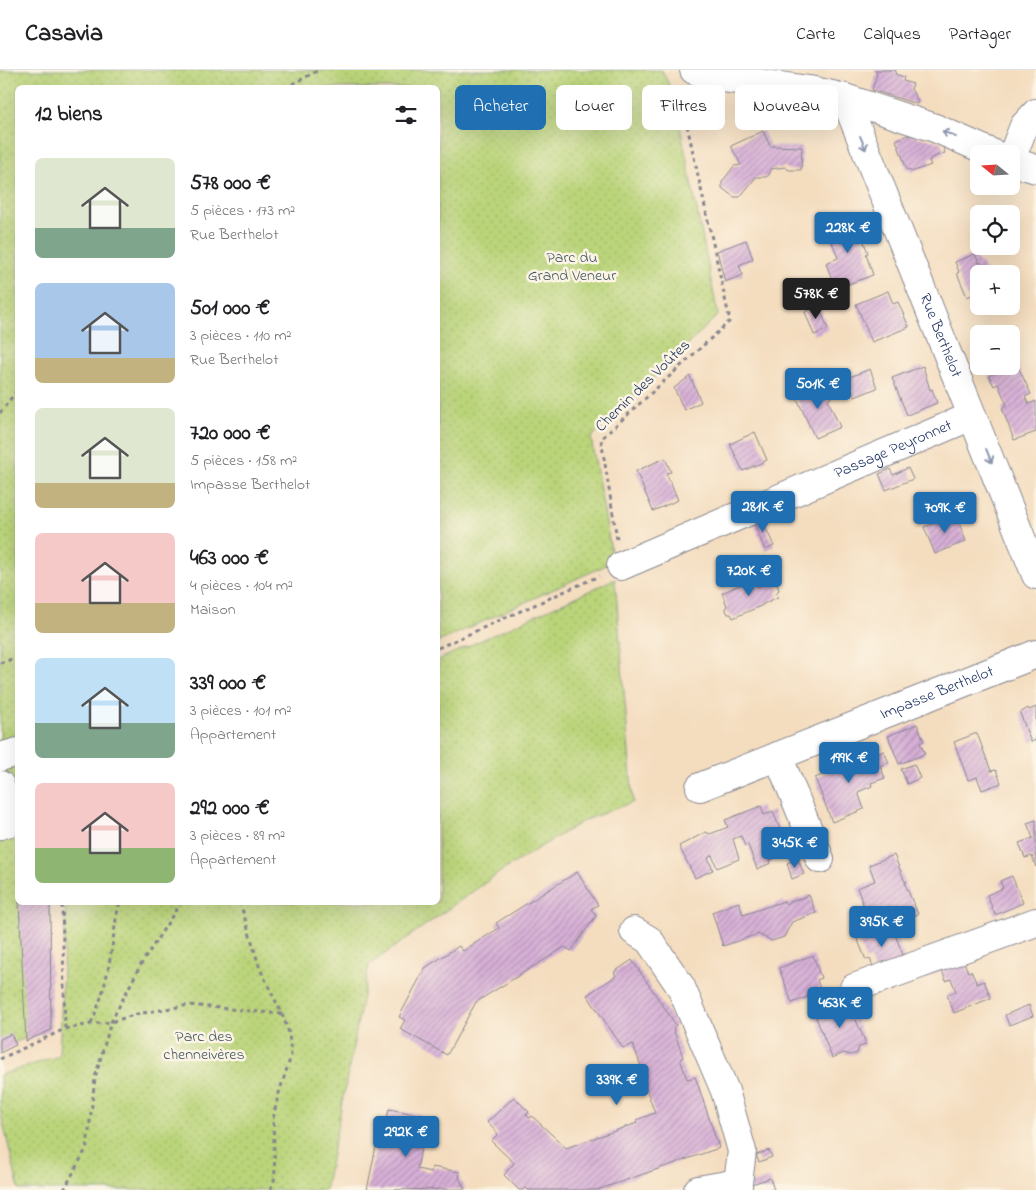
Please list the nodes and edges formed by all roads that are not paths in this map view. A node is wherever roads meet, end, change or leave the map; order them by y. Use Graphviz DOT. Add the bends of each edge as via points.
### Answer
graph roads {
  1 [pos="692,79"];
  2 [pos="846,98"];
  3 [pos="1036,113"];
  4 [pos="974,145"];
  5 [pos="1017,145"];
  6 [pos="1020,163"];
  7 [pos="1036,169"];
  8 [pos="972,416"];
  9 [pos="621,566"];
  10 [pos="1036,575"];
  11 [pos="1036,654"];
  12 [pos="15,753"];
  13 [pos="778,756"];
  14 [pos="0,757"];
  15 [pos="0,785"];
  16 [pos="700,787"];
  17 [pos="0,825"];
  18 [pos="820,859"];
  19 [pos="1036,922"];
  20 [pos="634,931"];
  21 [pos="854,988"];
  22 [pos="738,1187"];
  23 [pos="698,1190"];
  1 -- 2 [label="street" via="715,77"];
  4 -- 2 [label="street, one-way" via="935,128"];
  2 -- 8 [label="street, Rue Berthelot, one-way"];
  3 -- 5 [label="street" via="1024,126"];
  6 -- 7 [label="street"];
  8 -- 9 [label="street, Passage Peyronnet"];
  8 -- 10 [label="street, Rue Berthelot, one-way"];
  11 -- 13 [label="street, Impasse Berthelot"];
  12 -- 14 [label="street"];
  13 -- 16 [label="street, Impasse Berthelot"];
  13 -- 18 [label="street"];
  15 -- 17 [label="street" via="10,822"];
  19 -- 21 [label="street"];
  20 -- 22 [label="street" via="649,940 681,987 725,1091 742,1151"];
  22 -- 23 [label="street"];
}
